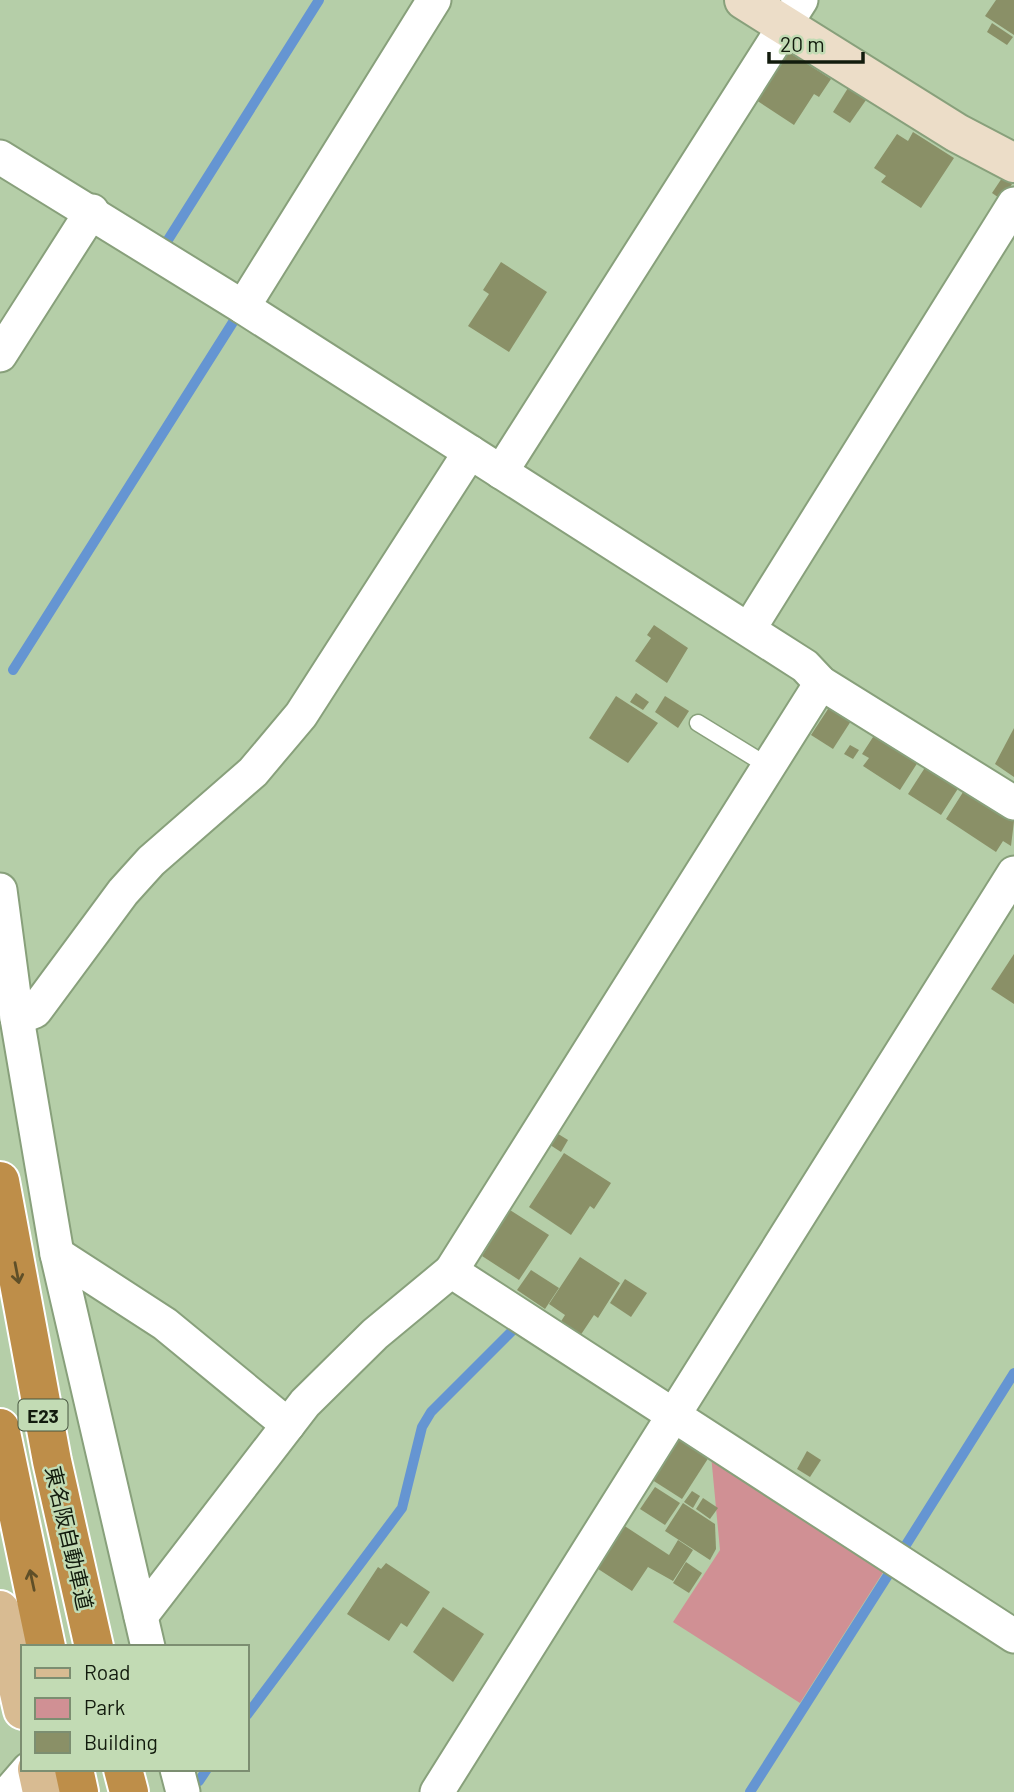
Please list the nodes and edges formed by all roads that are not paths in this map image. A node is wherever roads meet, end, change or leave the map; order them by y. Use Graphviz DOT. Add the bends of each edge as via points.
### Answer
graph roads {
  1 [pos="434,0"];
  2 [pos="744,0"];
  3 [pos="793,13"];
  4 [pos="0,158"];
  5 [pos="1014,163"];
  6 [pos="1014,204"];
  7 [pos="92,211"];
  8 [pos="243,307"];
  9 [pos="0,355"];
  10 [pos="470,452"];
  11 [pos="501,472"];
  12 [pos="748,629"];
  13 [pos="821,682"];
  14 [pos="698,723"];
  15 [pos="768,766"];
  16 [pos="1014,803"];
  17 [pos="1014,873"];
  18 [pos="0,890"];
  19 [pos="17,1018"];
  20 [pos="0,1181"];
  21 [pos="57,1254"];
  22 [pos="451,1271"];
  23 [pos="674,1414"];
  24 [pos="288,1425"];
  25 [pos="0,1427"];
  26 [pos="0,1610"];
  27 [pos="144,1631"];
  28 [pos="1014,1636"];
  29 [pos="46,1645"];
  30 [pos="94,1645"];
  31 [pos="21,1701"];
  32 [pos="27,1771"];
  33 [pos="37,1771"];
  34 [pos="74,1771"];
  35 [pos="124,1771"];
  36 [pos="178,1771"];
  37 [pos="9,1792"];
  38 [pos="42,1792"];
  39 [pos="79,1792"];
  40 [pos="129,1792"];
  41 [pos="183,1792"];
  42 [pos="437,1792"];
  1 -- 8 [label="street"];
  2 -- 3 [label="street"];
  3 -- 5 [label="street" via="957,133"];
  3 -- 11 [label="street"];
  4 -- 7 [label="street"];
  6 -- 12 [label="street"];
  7 -- 8 [label="street"];
  7 -- 9 [label="street"];
  8 -- 10 [label="street"];
  10 -- 11 [label="street"];
  10 -- 19 [label="street" via="302,715 253,772 151,861 35,1011"];
  11 -- 12 [label="street"];
  12 -- 13 [label="street" via="805,666"];
  13 -- 15 [label="street"];
  13 -- 16 [label="street"];
  14 -- 15 [label="lane"];
  15 -- 22 [label="street"];
  17 -- 23 [label="street"];
  18 -- 19 [label="street"];
  19 -- 21 [label="street"];
  20 -- 30 [label="highway, 東名阪自動車道 / E23, one-way" via="52,1461"];
  21 -- 24 [label="street" via="165,1324"];
  21 -- 27 [label="street"];
  22 -- 23 [label="street"];
  22 -- 24 [label="street" via="375,1335"];
  23 -- 28 [label="street"];
  23 -- 42 [label="street"];
  24 -- 27 [label="street"];
  29 -- 25 [label="highway, E23, one-way"];
  26 -- 31 [label="main road"];
  32 -- 37 [label="street"];
  33 -- 38 [label="main road"];
  34 -- 39 [label="highway"];
  35 -- 40 [label="highway"];
  36 -- 41 [label="street"];
}
